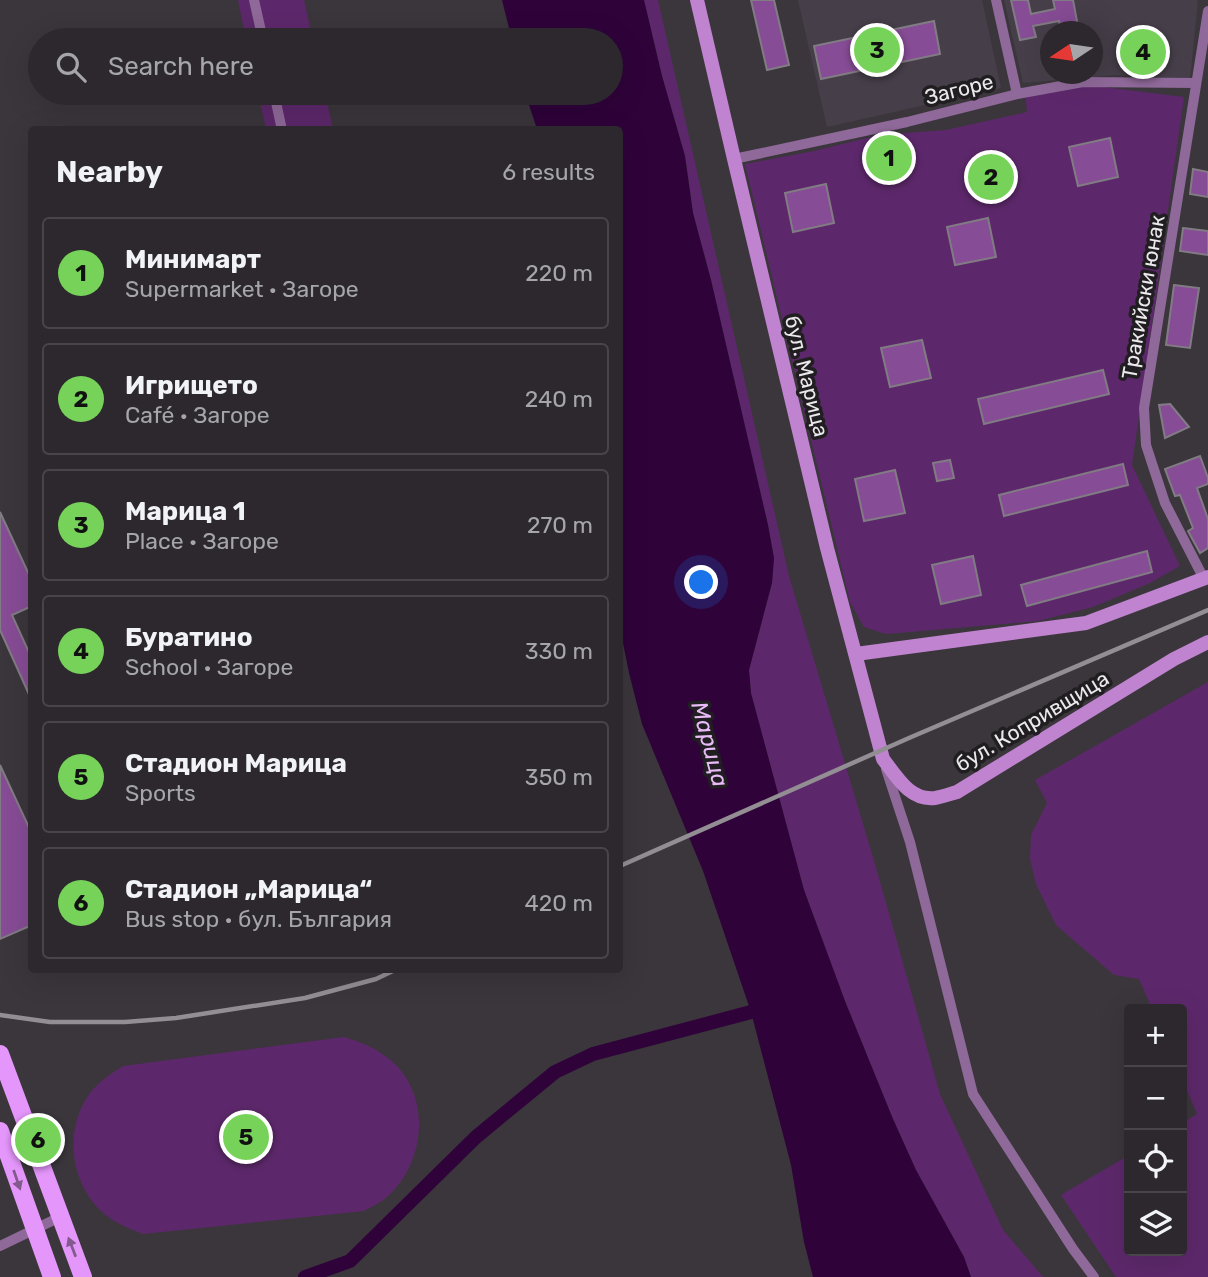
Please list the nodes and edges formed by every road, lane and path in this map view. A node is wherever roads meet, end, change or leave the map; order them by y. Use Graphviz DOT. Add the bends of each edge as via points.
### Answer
graph roads {
  1 [pos="254,0"];
  2 [pos="697,0"];
  3 [pos="996,0"];
  4 [pos="1208,11"];
  5 [pos="260,28"];
  6 [pos="1196,83"];
  7 [pos="1017,94"];
  8 [pos="277,105"];
  9 [pos="281,126"];
  10 [pos="734,159"];
  11 [pos="1206,578"];
  12 [pos="1208,642"];
  13 [pos="856,654"];
  14 [pos="883,760"];
  15 [pos="0,1054"];
  16 [pos="0,1131"];
  17 [pos="61,1217"];
  18 [pos="34,1229"];
  19 [pos="0,1246"];
  20 [pos="52,1277"];
  21 [pos="83,1277"];
  22 [pos="1094,1277"];
  1 -- 5 [label="street"];
  2 -- 10 [label="main road, бул. Марица"];
  3 -- 7 [label="street"];
  4 -- 6 [label="street, Тракийски юнак"];
  6 -- 7 [label="street, Загоре" via="1083,82"];
  6 -- 11 [label="street, Тракийски юнак" via="1144,408 1146,445 1165,503"];
  7 -- 10 [label="street, Загоре"];
  8 -- 9 [label="street"];
  10 -- 13 [label="main road, бул. Марица"];
  11 -- 13 [label="main road" via="1086,623"];
  12 -- 14 [label="main road, бул. Копривщица" via="957,792 934,798 918,796 905,788"];
  13 -- 14 [label="main road, бул. Марица"];
  14 -- 22 [label="street" via="910,842 973,1094"];
  15 -- 17 [label="main road"];
  16 -- 18 [label="main road, one-way"];
  17 -- 18 [label="street"];
  21 -- 17 [label="main road, one-way"];
  18 -- 19 [label="street"];
  18 -- 20 [label="main road"];
}
